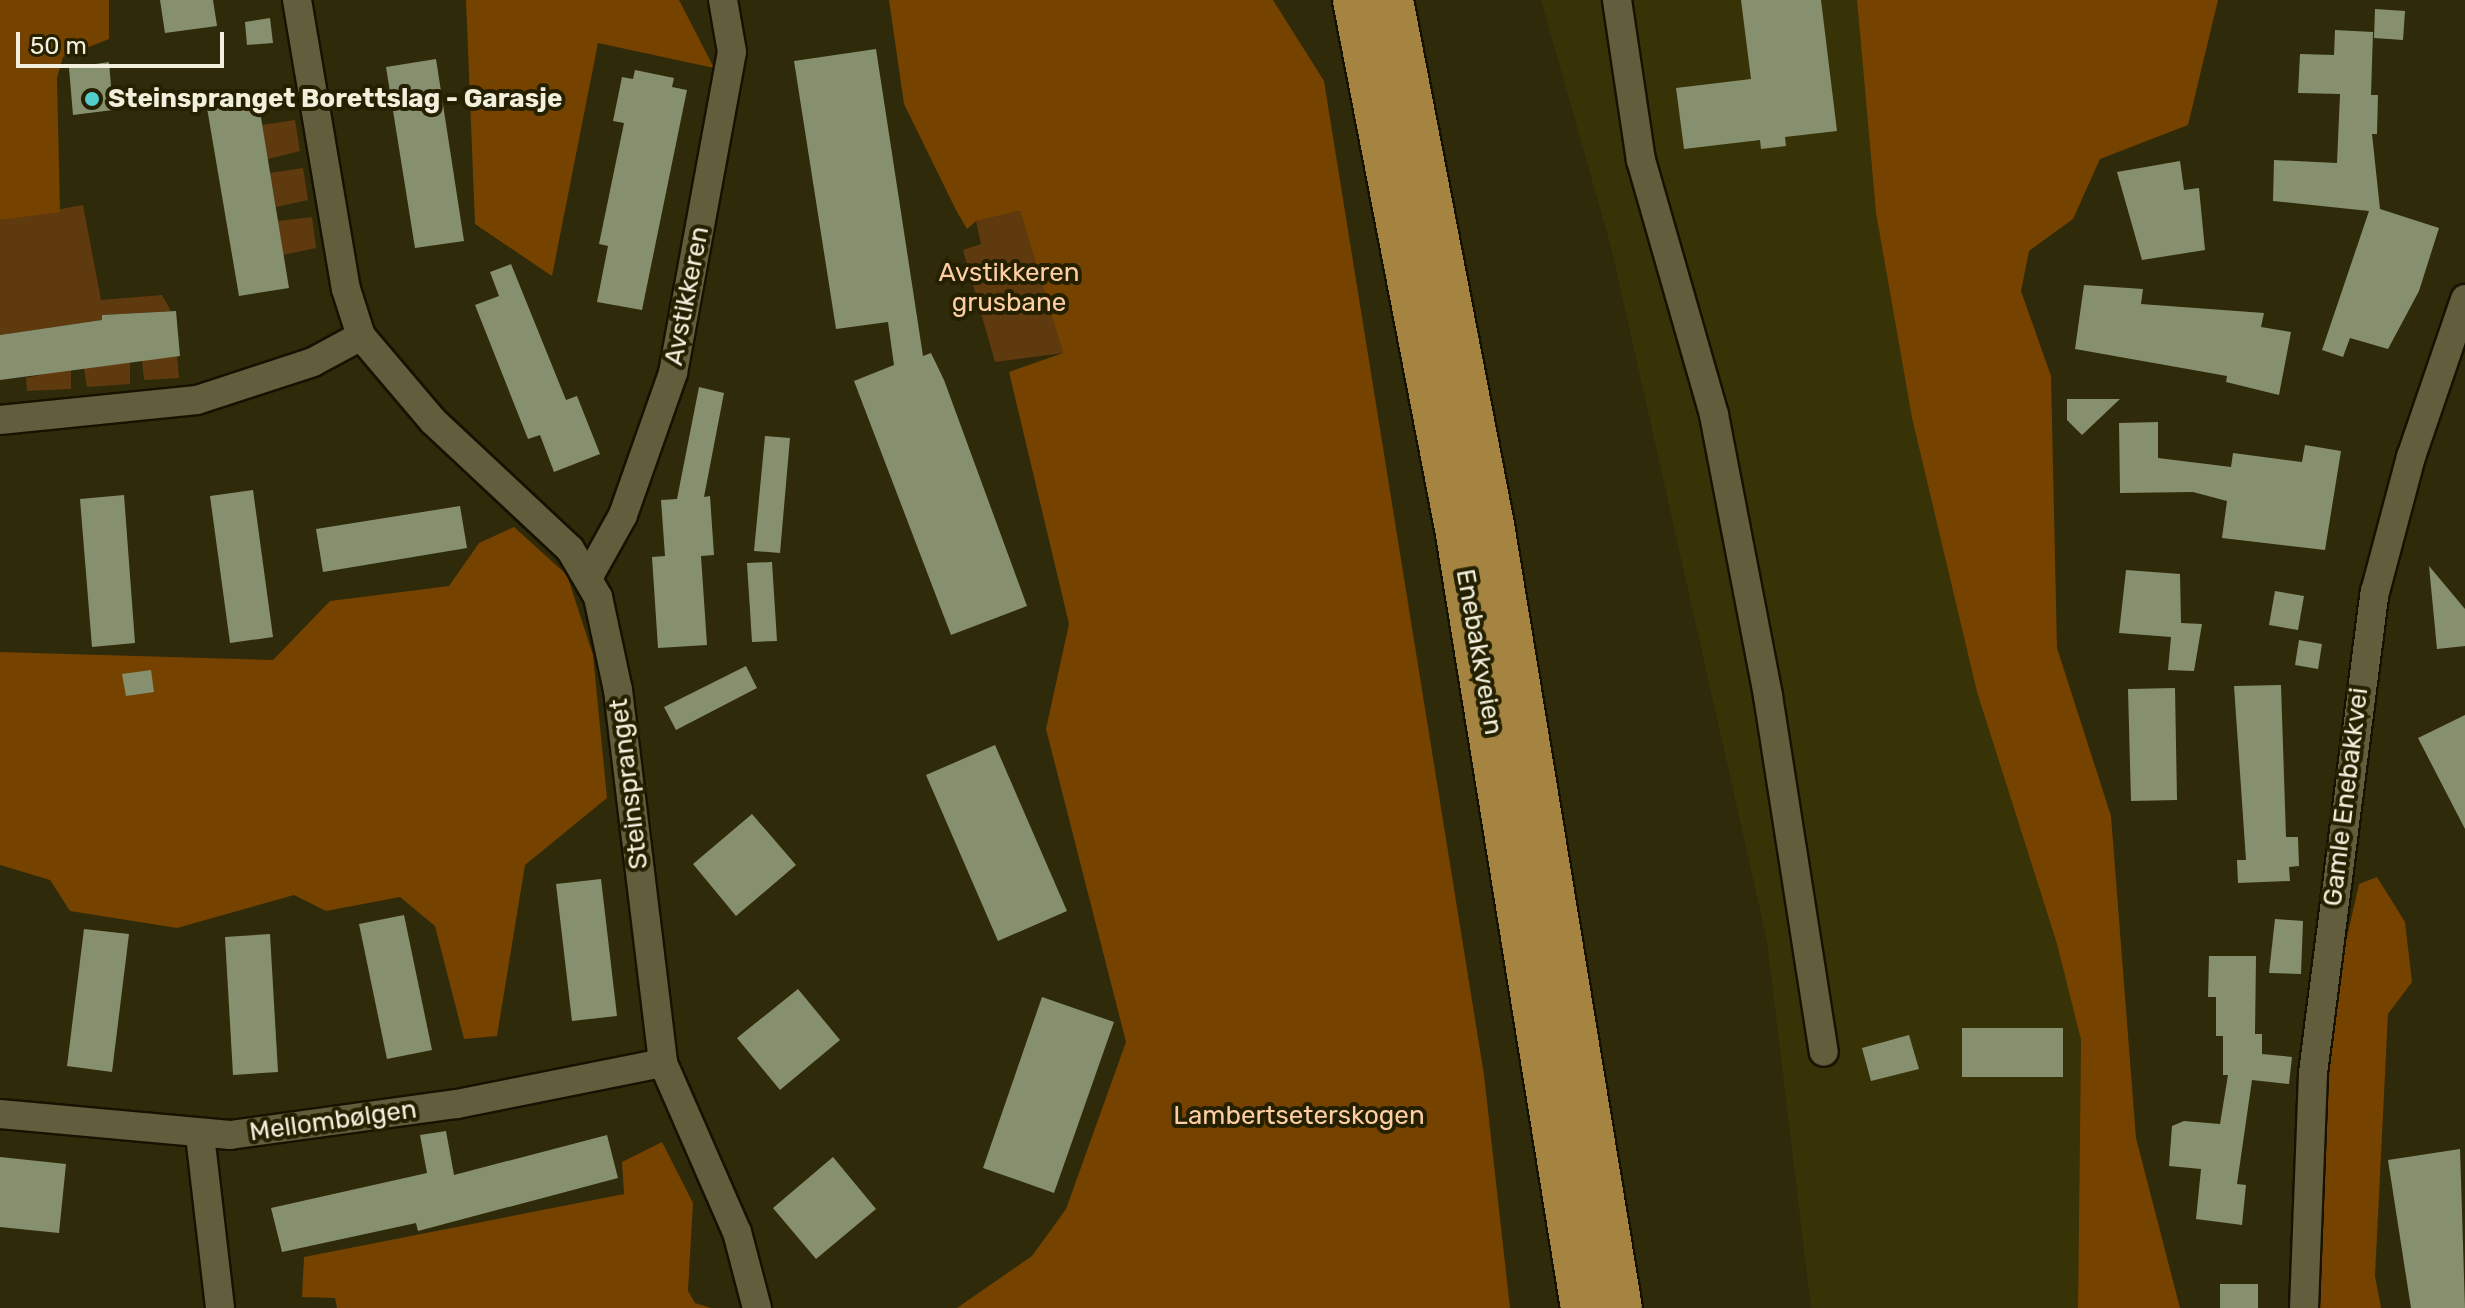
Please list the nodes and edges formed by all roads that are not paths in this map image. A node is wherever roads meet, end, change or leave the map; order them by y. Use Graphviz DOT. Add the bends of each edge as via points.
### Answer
graph roads {
  1 [pos="297,0"];
  2 [pos="723,0"];
  3 [pos="1355,0"];
  4 [pos="1391,0"];
  5 [pos="1617,0"];
  6 [pos="2465,299"];
  7 [pos="361,336"];
  8 [pos="0,420"];
  9 [pos="588,578"];
  10 [pos="1824,1052"];
  11 [pos="663,1063"];
  12 [pos="0,1114"];
  13 [pos="200,1135"];
  14 [pos="220,1308"];
  15 [pos="757,1308"];
  16 [pos="1583,1308"];
  17 [pos="1620,1308"];
  18 [pos="2304,1308"];
  1 -- 7 [label="street, Steinspranget" via="346,289"];
  2 -- 9 [label="street, Avstikkeren" via="732,52 673,373 623,515"];
  3 -- 16 [label="highway, Enebakkveien" via="1469,596"];
  4 -- 17 [label="highway, Enebakkveien" via="1497,555"];
  5 -- 10 [label="street" via="1641,160 1714,415 1768,696"];
  6 -- 18 [label="street, Gamle Enebakkvei" via="2384,545 2370,621 2313,1073"];
  7 -- 8 [label="street" via="313,362 197,400"];
  7 -- 9 [label="street, Steinspranget" via="433,421 570,549"];
  9 -- 11 [label="street, Steinspranget" via="614,663"];
  11 -- 13 [label="street, Mellombølgen" via="360,1119"];
  11 -- 15 [label="street, Steinspranget" via="737,1232"];
  12 -- 13 [label="street, Mellombølgen"];
  13 -- 14 [label="street"];
}
